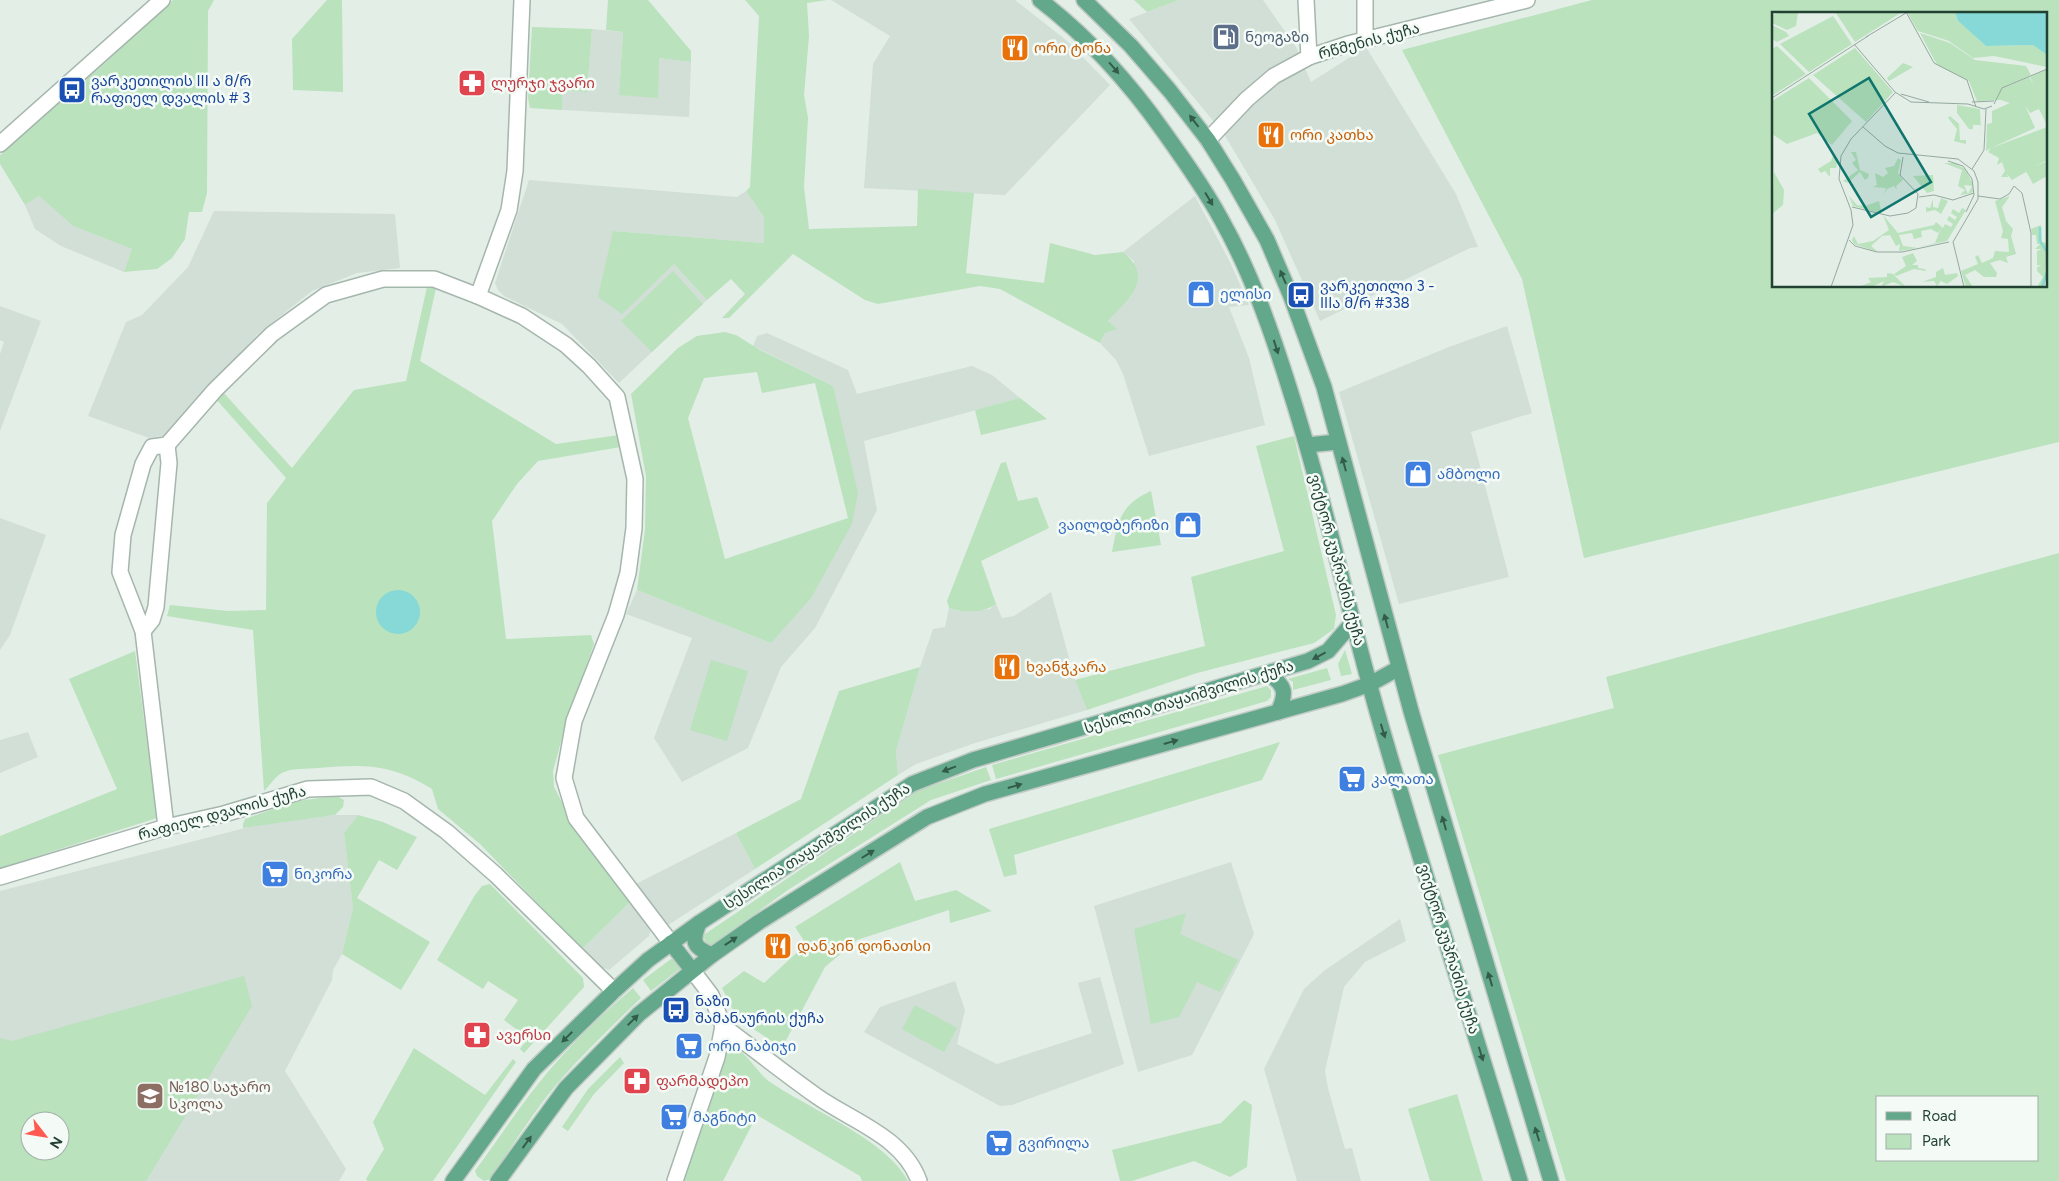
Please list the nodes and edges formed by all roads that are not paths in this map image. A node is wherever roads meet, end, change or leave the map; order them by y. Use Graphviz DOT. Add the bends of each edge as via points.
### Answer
graph roads {
  1 [pos="162,0"];
  2 [pos="522,0"];
  3 [pos="1040,0"];
  4 [pos="1084,0"];
  5 [pos="1306,0"];
  6 [pos="1365,0"];
  7 [pos="1527,0"];
  8 [pos="1365,40"];
  9 [pos="1309,57"];
  10 [pos="1208,140"];
  11 [pos="0,144"];
  12 [pos="478,296"];
  13 [pos="1338,442"];
  14 [pos="166,445"];
  15 [pos="1307,445"];
  16 [pos="1353,622"];
  17 [pos="142,631"];
  18 [pos="1399,668"];
  19 [pos="1267,673"];
  20 [pos="1370,684"];
  21 [pos="1278,712"];
  22 [pos="166,827"];
  23 [pos="0,877"];
  24 [pos="699,923"];
  25 [pos="671,943"];
  26 [pos="712,955"];
  27 [pos="692,970"];
  28 [pos="614,990"];
  29 [pos="723,1026"];
  30 [pos="467,1160"];
  31 [pos="453,1181"];
  32 [pos="465,1181"];
  33 [pos="498,1181"];
  34 [pos="675,1181"];
  35 [pos="919,1181"];
  36 [pos="1520,1181"];
  37 [pos="1551,1181"];
  1 -- 11 [label="street"];
  2 -- 12 [label="street" via="515,171 508,210"];
  3 -- 15 [label="main road, ვიქტორ კუპრაძის ქუჩა, one-way" via="1066,20 1110,63 1189,166 1222,220 1270,328"];
  10 -- 4 [label="main road, ვიქტორ კუპრაძის ქუჩა, one-way" via="1131,46"];
  5 -- 9 [label="street"];
  6 -- 8 [label="street"];
  7 -- 8 [label="street, რწმენის ქუჩა"];
  8 -- 9 [label="street, რწმენის ქუჩა"];
  9 -- 10 [label="street, რწმენის ქუჩა" via="1274,76"];
  13 -- 10 [label="main road, ვიქტორ კუპრაძის ქუჩა, one-way" via="1324,387 1287,286 1267,240"];
  12 -- 14 [label="street" via="434,279 383,279 326,295 272,334 215,390"];
  12 -- 25 [label="street" via="522,316 566,345 617,397 635,479 634,528 628,573 616,615 574,721 564,778 576,818"];
  13 -- 15 [label="main road"];
  18 -- 13 [label="main road, ვიქტორ კუპრაძის ქუჩა, one-way"];
  14 -- 17 [label="street" via="169,463 156,607 152,620"];
  14 -- 17 [label="street" via="152,447 143,464 122,545 120,572"];
  15 -- 16 [label="main road, ვიქტორ კუპრაძის ქუჩა"];
  16 -- 19 [label="main road, სესილია თაყაიშვილის ქუჩა, one-way" via="1328,651 1308,661"];
  16 -- 20 [label="main road, ვიქტორ კუპრაძის ქუჩა"];
  17 -- 22 [label="street"];
  18 -- 20 [label="main road"];
  37 -- 18 [label="main road, ვიქტორ კუპრაძის ქუჩა, one-way"];
  19 -- 21 [label="main road" via="1284,691"];
  19 -- 24 [label="main road, სესილია თაყაიშვილის ქუჩა, one-way" via="973,760 912,784"];
  20 -- 21 [label="main road"];
  20 -- 36 [label="main road, ვიქტორ კუპრაძის ქუჩა, one-way"];
  26 -- 21 [label="main road, one-way" via="927,817 985,794"];
  22 -- 23 [label="street, რაფიელ დვალის ქუჩა"];
  22 -- 28 [label="street, რაფიელ დვალის ქუჩა" via="308,789 371,786 404,801 447,832"];
  24 -- 25 [label="main road, სესილია თაყაიშვილის ქუჩა"];
  24 -- 26 [label="main road" via="693,937 695,944"];
  25 -- 27 [label="main road"];
  25 -- 28 [label="main road, სესილია თაყაიშვილის ქუჩა"];
  26 -- 27 [label="main road"];
  27 -- 29 [label="street" via="711,995"];
  33 -- 27 [label="main road, one-way" via="566,1088 639,1014"];
  28 -- 30 [label="main road, სესილია თაყაიშვილის ქუჩა, one-way" via="534,1069"];
  29 -- 34 [label="street" via="717,1057"];
  29 -- 35 [label="street" via="816,1096 886,1138 915,1169"];
  30 -- 31 [label="main road, სესილია თაყაიშვილის ქუჩა"];
  30 -- 32 [label="main road" via="463,1173"];
}
